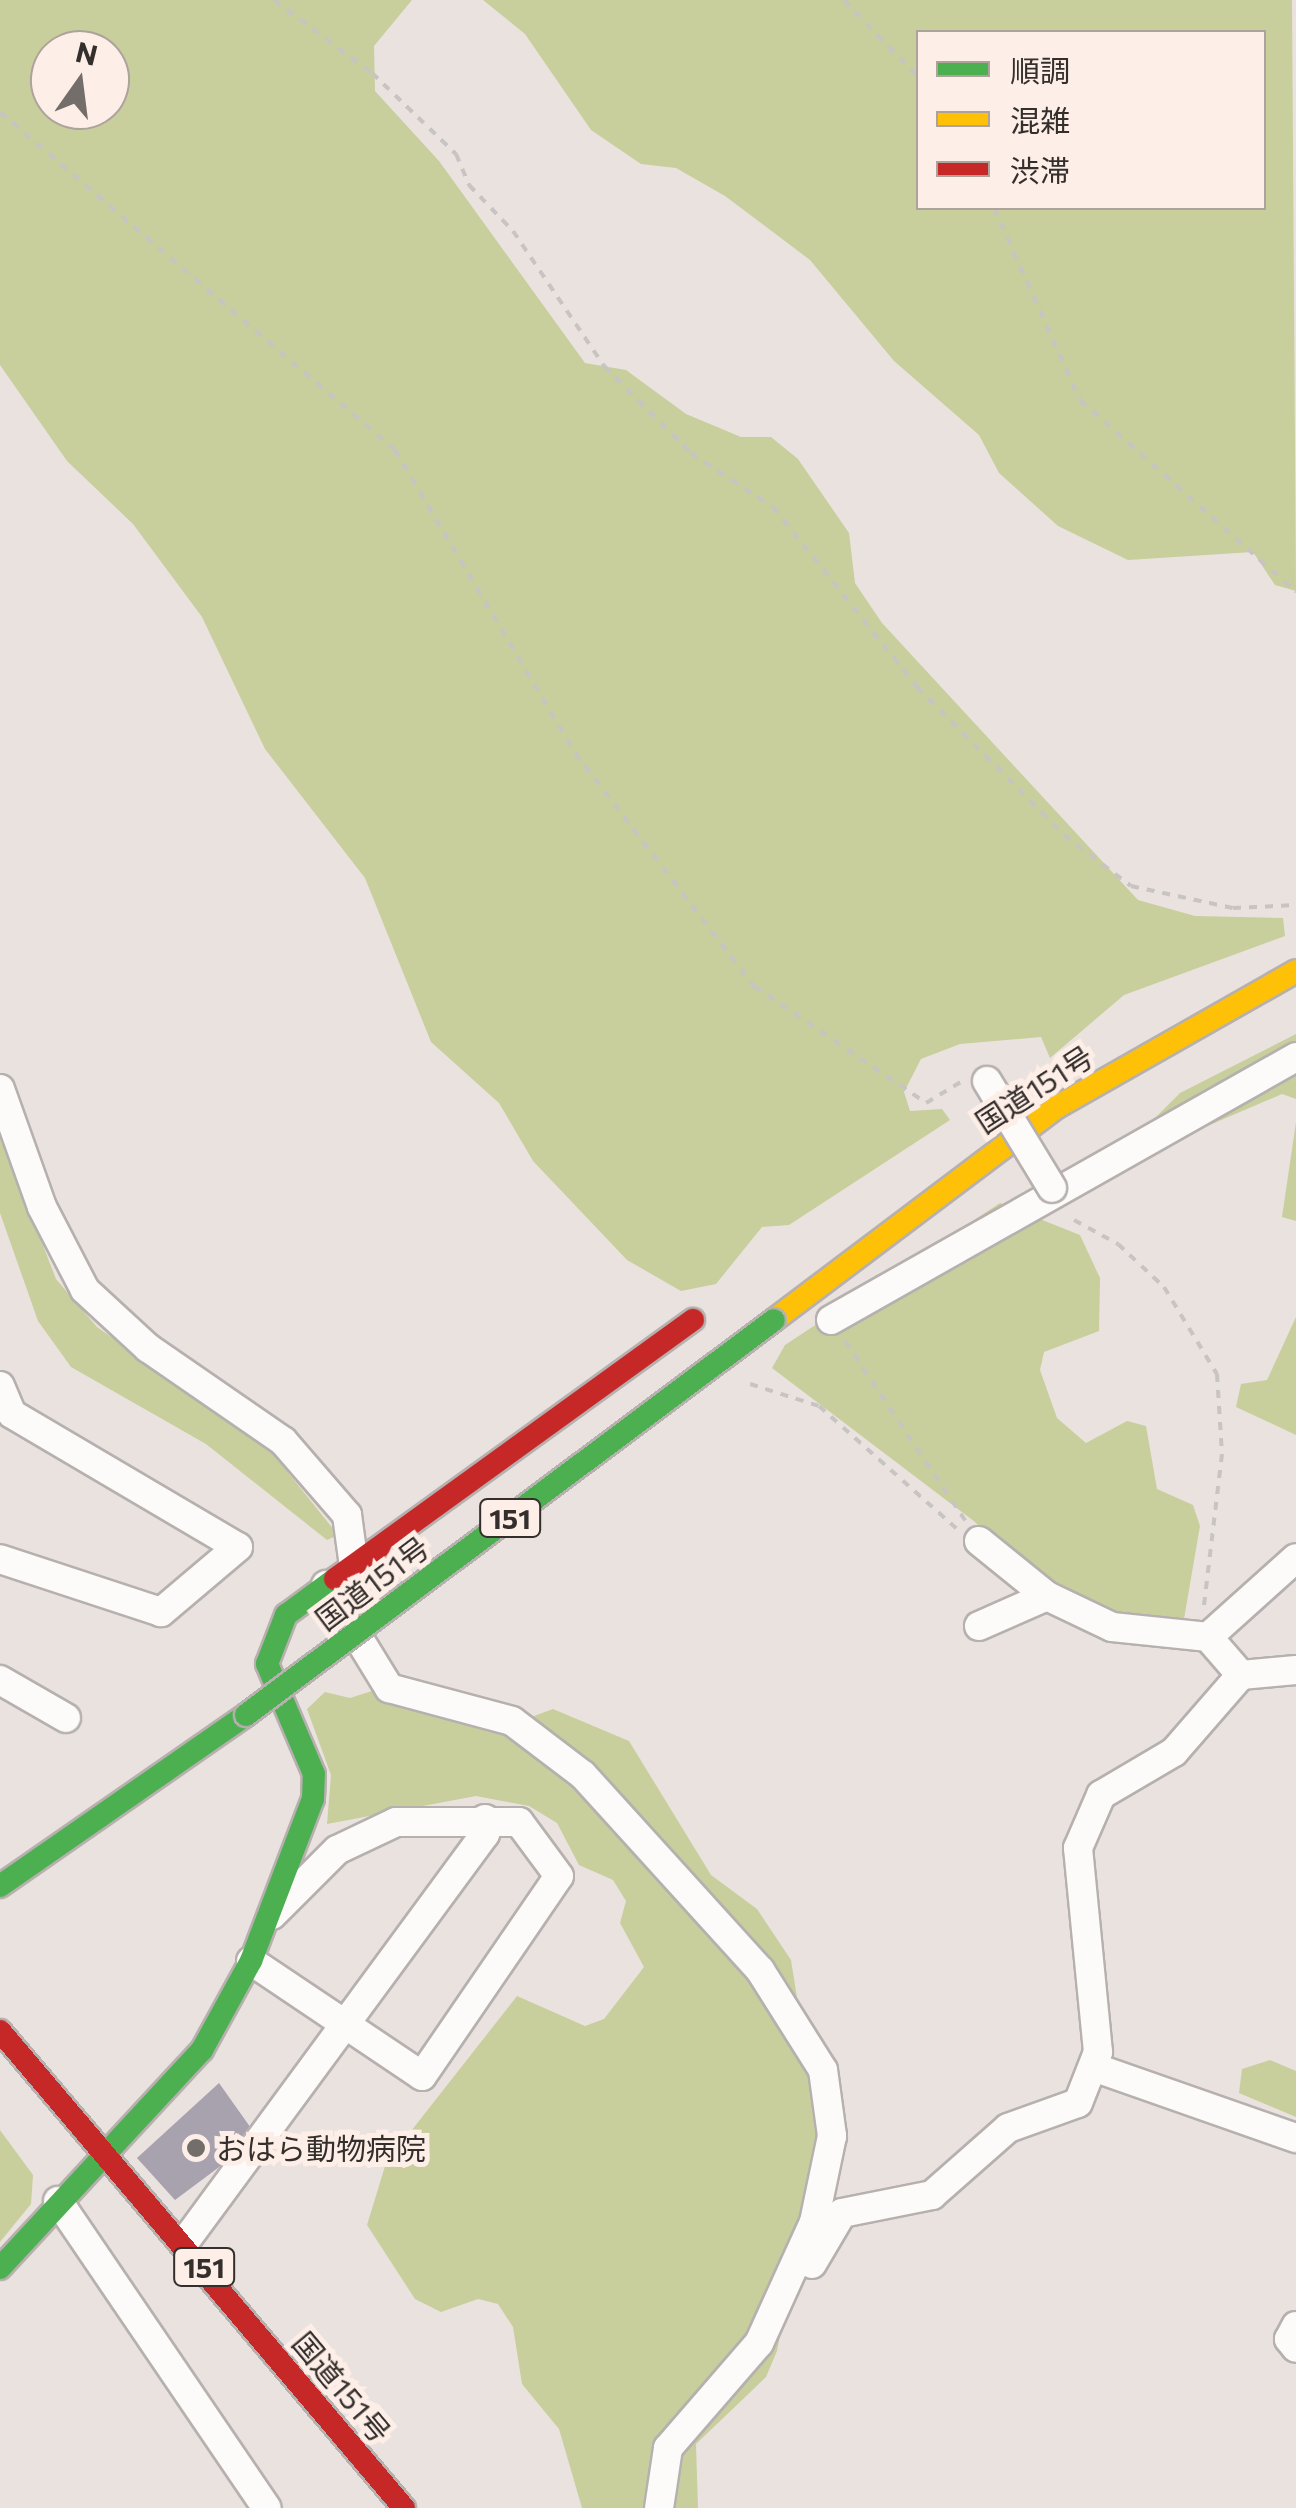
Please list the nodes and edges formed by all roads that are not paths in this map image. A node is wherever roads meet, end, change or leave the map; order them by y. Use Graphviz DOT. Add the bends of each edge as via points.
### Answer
graph roads {
  1 [pos="1296,970"];
  2 [pos="1248,1030"];
  3 [pos="1296,1058"];
  4 [pos="987,1081"];
  5 [pos="0,1089"];
  6 [pos="1062,1202"];
  7 [pos="693,1320"];
  8 [pos="774,1320"];
  9 [pos="831,1320"];
  10 [pos="0,1386"];
  11 [pos="6,1418"];
  12 [pos="979,1541"];
  13 [pos="1296,1558"];
  14 [pos="0,1559"];
  15 [pos="354,1566"];
  16 [pos="326,1585"];
  17 [pos="1047,1596"];
  18 [pos="979,1626"];
  19 [pos="1202,1635"];
  20 [pos="1296,1670"];
  21 [pos="1241,1674"];
  22 [pos="0,1680"];
  23 [pos="66,1718"];
  24 [pos="484,1820"];
  25 [pos="0,1886"];
  26 [pos="270,1915"];
  27 [pos="251,1961"];
  28 [pos="348,2025"];
  29 [pos="0,2031"];
  30 [pos="1096,2068"];
  31 [pos="1296,2138"];
  32 [pos="107,2150"];
  33 [pos="58,2202"];
  34 [pos="184,2243"];
  35 [pos="0,2268"];
  36 [pos="771,2308"];
  37 [pos="1296,2326"];
  38 [pos="1296,2348"];
  39 [pos="268,2508"];
  40 [pos="404,2508"];
  41 [pos="659,2508"];
  1 -- 8 [label="main road, 国道151号 / 151" via="1058,1107"];
  2 -- 8 [label="main road, 国道151号 / 151" via="1065,1126"];
  3 -- 6 [label="street"];
  4 -- 6 [label="street, bridge"];
  5 -- 15 [label="street" via="42,1207 85,1290 148,1348 283,1441 346,1515"];
  6 -- 9 [label="street"];
  7 -- 15 [label="main road"];
  8 -- 25 [label="main road, 国道151号 / 151, bridge" via="246,1715"];
  10 -- 11 [label="street"];
  11 -- 14 [label="street" via="238,1547 161,1612"];
  12 -- 17 [label="street"];
  13 -- 19 [label="street"];
  15 -- 16 [label="main road"];
  16 -- 26 [label="main road" via="286,1614 267,1664 314,1774"];
  16 -- 36 [label="street" via="390,1688 512,1722 584,1774 760,1970 800,2029 832,2100 832,2136 814,2222"];
  17 -- 18 [label="street"];
  17 -- 19 [label="street" via="1112,1627"];
  19 -- 21 [label="street"];
  20 -- 21 [label="street"];
  21 -- 30 [label="street" via="1174,1752 1114,1781 1078,1848"];
  22 -- 23 [label="street"];
  24 -- 26 [label="street" via="396,1822 360,1835"];
  24 -- 28 [label="street" via="484,1834"];
  24 -- 28 [label="street" via="519,1822 558,1886 422,2076"];
  26 -- 27 [label="main road"];
  27 -- 28 [label="street"];
  27 -- 32 [label="main road" via="202,2050"];
  28 -- 34 [label="street"];
  29 -- 32 [label="main road, 国道151号 / 151"];
  30 -- 31 [label="street"];
  30 -- 36 [label="street" via="1078,2103 1008,2128 932,2194 842,2213 804,2277"];
  32 -- 33 [label="main road"];
  32 -- 34 [label="main road, 国道151号 / 151"];
  33 -- 35 [label="main road"];
  33 -- 39 [label="street"];
  34 -- 40 [label="main road, 国道151号 / 151"];
  36 -- 41 [label="street" via="759,2343 668,2448"];
  37 -- 38 [label="street"];
}
